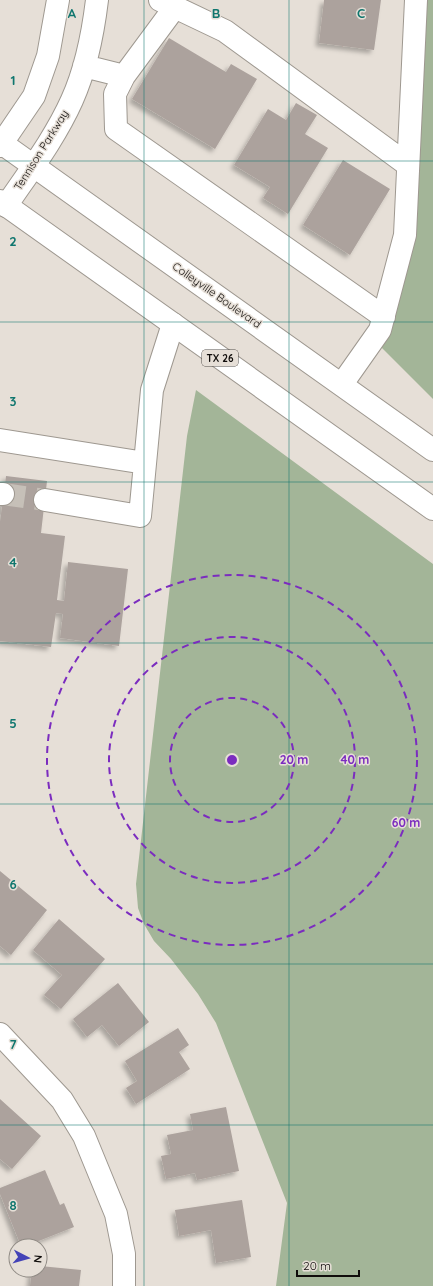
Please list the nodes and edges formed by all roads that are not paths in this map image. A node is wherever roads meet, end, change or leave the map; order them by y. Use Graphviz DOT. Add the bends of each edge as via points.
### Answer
graph roads {
  1 [pos="58,0"];
  2 [pos="97,0"];
  3 [pos="416,0"];
  4 [pos="168,3"];
  5 [pos="84,66"];
  6 [pos="124,76"];
  7 [pos="1,143"];
  8 [pos="33,165"];
  9 [pos="408,165"];
  10 [pos="3,204"];
  11 [pos="384,317"];
  12 [pos="172,324"];
  13 [pos="342,384"];
  14 [pos="0,440"];
  15 [pos="433,450"];
  16 [pos="145,463"];
  17 [pos="45,500"];
  18 [pos="433,509"];
  19 [pos="0,1034"];
  20 [pos="124,1286"];
  1 -- 7 [label="main road" via="48,56 34,96"];
  2 -- 5 [label="main road, Tennison Parkway"];
  3 -- 9 [label="main road"];
  4 -- 6 [label="main road"];
  4 -- 9 [label="main road" via="225,31"];
  5 -- 6 [label="main road"];
  5 -- 8 [label="main road, Tennison Parkway" via="72,100"];
  6 -- 11 [label="main road" via="115,94 116,129"];
  7 -- 8 [label="main road, Colleyville Boulevard"];
  8 -- 10 [label="main road, Tennison Parkway"];
  8 -- 13 [label="main road, Colleyville Boulevard"];
  9 -- 11 [label="main road" via="404,235"];
  10 -- 12 [label="main road, TX 26"];
  11 -- 13 [label="main road" via="380,330"];
  12 -- 16 [label="main road" via="152,390"];
  12 -- 18 [label="main road, TX 26"];
  13 -- 15 [label="main road, Colleyville Boulevard"];
  14 -- 16 [label="main road"];
  16 -- 17 [label="main road" via="140,516"];
  19 -- 20 [label="main road" via="62,1100 84,1136 116,1214 124,1254"];
}
